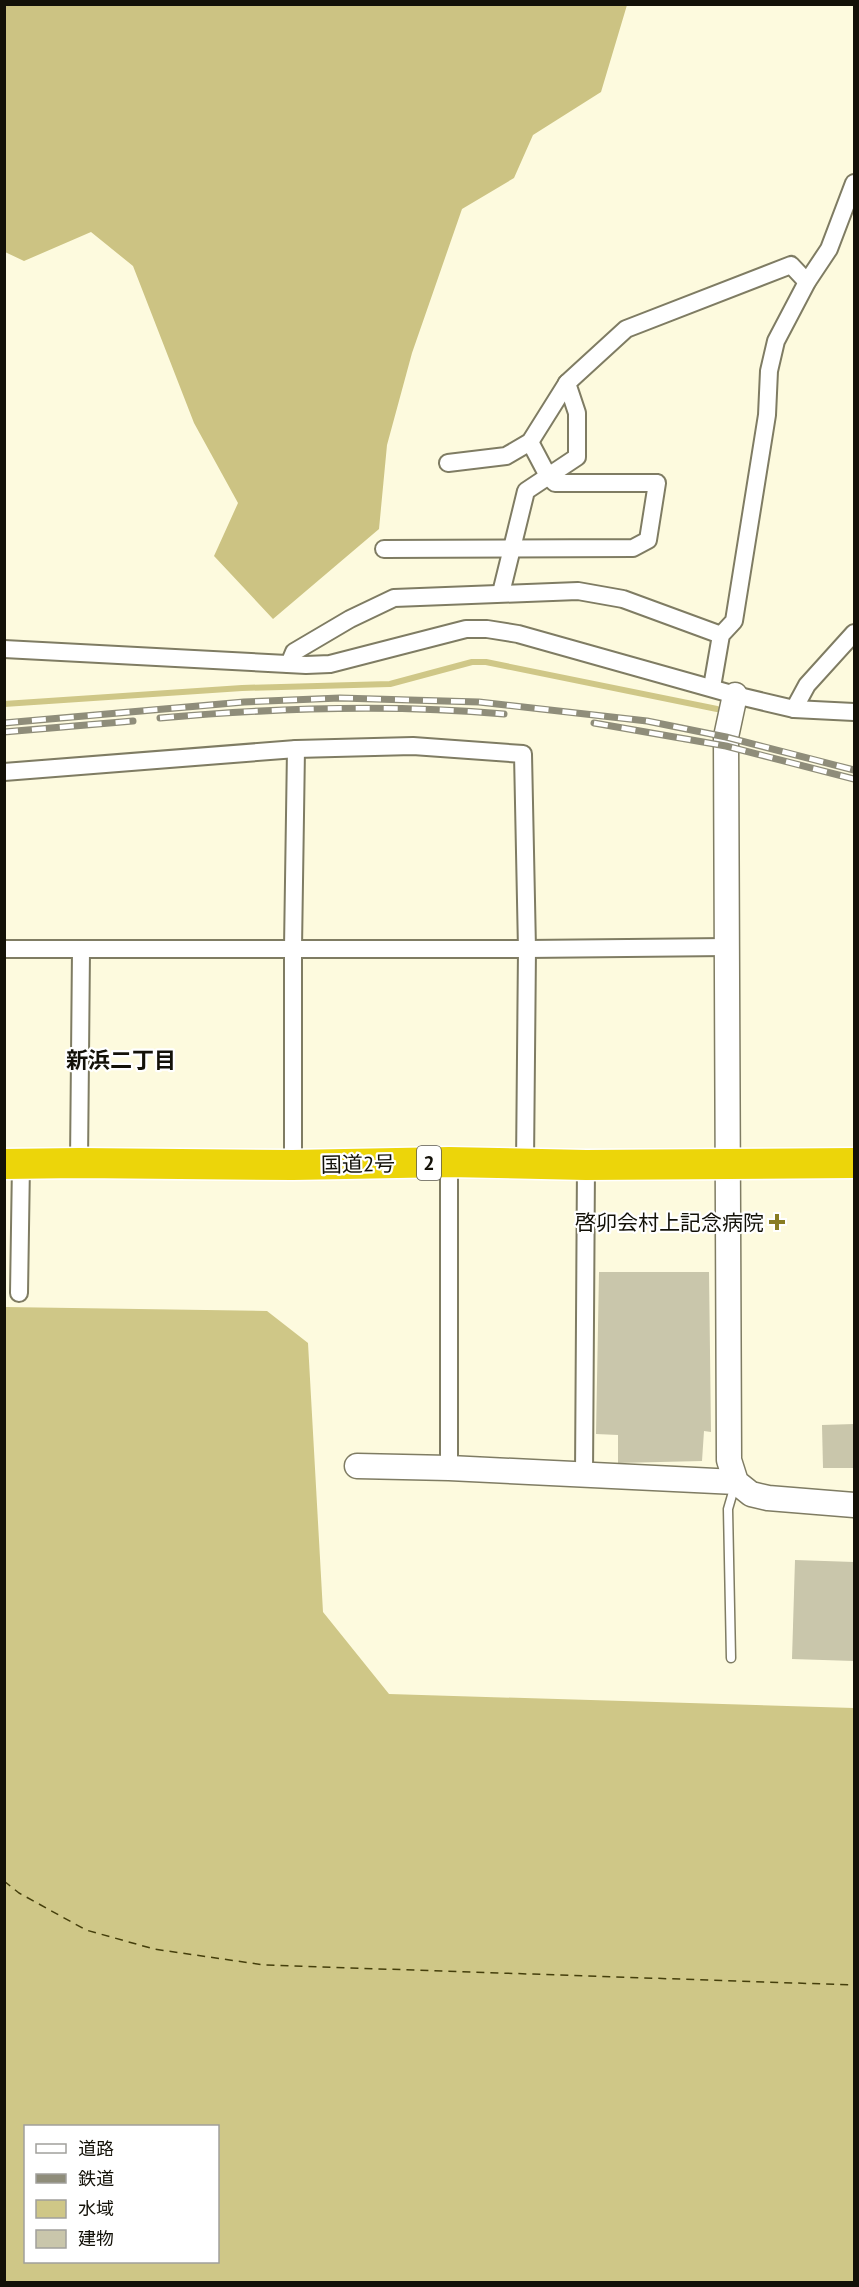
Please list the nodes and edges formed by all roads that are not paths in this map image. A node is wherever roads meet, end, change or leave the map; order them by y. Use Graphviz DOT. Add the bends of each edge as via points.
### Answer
graph roads {
  1 [pos="855,183"];
  2 [pos="807,282"];
  3 [pos="567,383"];
  4 [pos="530,442"];
  5 [pos="448,463"];
  6 [pos="548,476"];
  7 [pos="513,548"];
  8 [pos="384,549"];
  9 [pos="501,593"];
  10 [pos="855,633"];
  11 [pos="721,636"];
  12 [pos="4,649"];
  13 [pos="289,664"];
  14 [pos="712,687"];
  15 [pos="735,695"];
  16 [pos="794,709"];
  17 [pos="855,712"];
  18 [pos="296,749"];
  19 [pos="4,772"];
  20 [pos="727,947"];
  21 [pos="293,948"];
  22 [pos="4,949"];
  23 [pos="81,950"];
  24 [pos="527,950"];
  25 [pos="449,1162"];
  26 [pos="855,1162"];
  27 [pos="79,1163"];
  28 [pos="13,1164"];
  29 [pos="525,1164"];
  30 [pos="727,1164"];
  31 [pos="293,1165"];
  32 [pos="586,1165"];
  33 [pos="19,1293"];
  34 [pos="357,1466"];
  35 [pos="449,1468"];
  36 [pos="584,1475"];
  37 [pos="736,1482"];
  38 [pos="855,1504"];
  39 [pos="731,1659"];
  1 -- 2 [label="street" via="829,249"];
  2 -- 3 [label="street" via="791,265 626,329"];
  2 -- 11 [label="street" via="776,341 734,621"];
  3 -- 4 [label="street"];
  3 -- 6 [label="street" via="577,413 577,457"];
  4 -- 5 [label="street" via="506,456"];
  4 -- 6 [label="street"];
  6 -- 7 [label="street" via="526,491"];
  6 -- 7 [label="street" via="555,483 657,483 648,540 633,548"];
  7 -- 8 [label="street"];
  7 -- 9 [label="street"];
  9 -- 11 [label="street" via="578,591 623,599"];
  9 -- 13 [label="street" via="394,598 294,652"];
  10 -- 16 [label="street" via="807,685"];
  11 -- 14 [label="street"];
  12 -- 13 [label="street"];
  13 -- 14 [label="street" via="330,663 466,629 487,629"];
  14 -- 15 [label="street"];
  15 -- 16 [label="street"];
  15 -- 20 [label="street" via="726,737"];
  16 -- 17 [label="street"];
  18 -- 19 [label="street"];
  18 -- 21 [label="street"];
  18 -- 24 [label="street" via="413,746 523,754"];
  20 -- 24 [label="street"];
  20 -- 30 [label="street"];
  21 -- 23 [label="street"];
  21 -- 24 [label="street"];
  21 -- 31 [label="street"];
  22 -- 23 [label="street"];
  23 -- 27 [label="street"];
  24 -- 29 [label="street"];
  25 -- 29 [label="highway, 国道2号 / 2"];
  25 -- 31 [label="highway, 国道2号 / 2"];
  25 -- 35 [label="street"];
  26 -- 30 [label="highway, 国道2号 / 2"];
  27 -- 28 [label="highway, 国道2号 / 2"];
  27 -- 31 [label="highway, 国道2号 / 2"];
  28 -- 33 [label="street"];
  29 -- 32 [label="highway, 国道2号 / 2"];
  30 -- 32 [label="highway, 国道2号 / 2"];
  30 -- 37 [label="street" via="729,1460"];
  32 -- 36 [label="street"];
  34 -- 35 [label="street"];
  35 -- 36 [label="street"];
  36 -- 37 [label="street"];
  37 -- 38 [label="street" via="751,1494"];
  37 -- 39 [label="lane" via="728,1509"];
}
